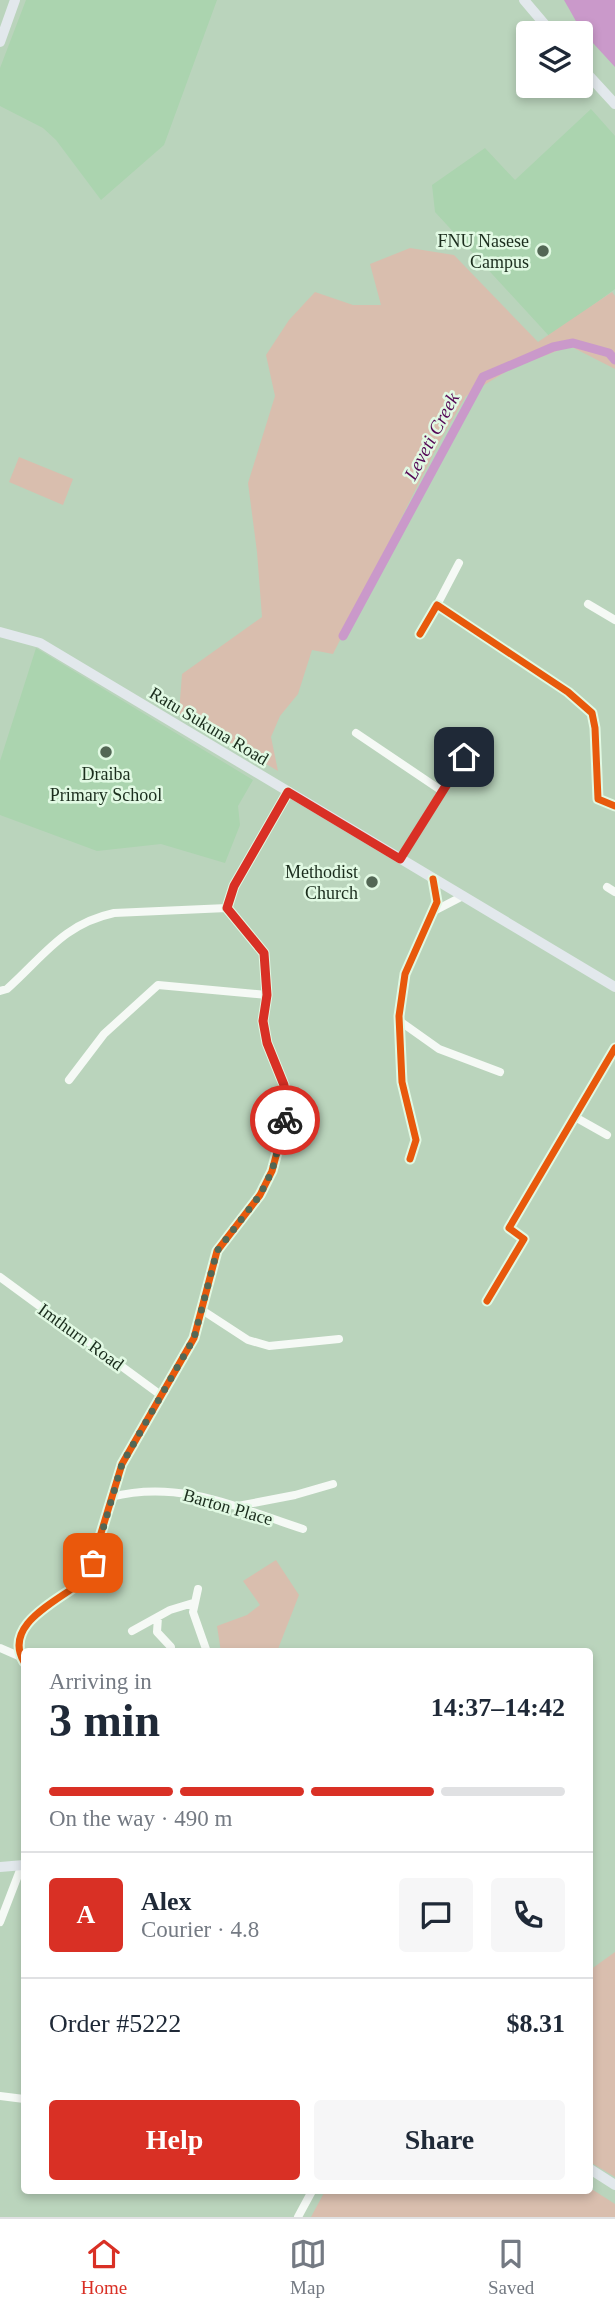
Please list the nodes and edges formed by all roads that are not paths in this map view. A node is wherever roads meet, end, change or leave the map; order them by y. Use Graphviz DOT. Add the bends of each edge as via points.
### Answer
graph roads {
  1 [pos="15,0"];
  2 [pos="524,0"];
  3 [pos="542,21"];
  4 [pos="0,41"];
  5 [pos="593,80"];
  6 [pos="615,104"];
  7 [pos="459,563"];
  8 [pos="588,604"];
  9 [pos="437,605"];
  10 [pos="615,620"];
  11 [pos="0,632"];
  12 [pos="419,634"];
  13 [pos="356,733"];
  14 [pos="475,739"];
  15 [pos="442,791"];
  16 [pos="288,792"];
  17 [pos="615,806"];
  18 [pos="400,859"];
  19 [pos="433,879"];
  20 [pos="463,896"];
  21 [pos="227,908"];
  22 [pos="434,911"];
  23 [pos="615,987"];
  24 [pos="0,991"];
  25 [pos="267,995"];
  26 [pos="401,1022"];
  27 [pos="615,1048"];
  28 [pos="500,1072"];
  29 [pos="69,1080"];
  30 [pos="575,1117"];
  31 [pos="607,1135"];
  32 [pos="410,1159"];
  33 [pos="0,1278"];
  34 [pos="487,1301"];
  35 [pos="202,1310"];
  36 [pos="339,1339"];
  37 [pos="162,1396"];
  38 [pos="333,1484"];
  39 [pos="111,1497"];
  40 [pos="236,1507"];
  41 [pos="303,1529"];
  42 [pos="198,1588"];
  43 [pos="193,1603"];
  44 [pos="158,1617"];
  45 [pos="132,1631"];
  46 [pos="0,1648"];
  47 [pos="21,1648"];
  48 [pos="171,1648"];
  49 [pos="206,1648"];
  50 [pos="21,1658"];
  51 [pos="21,1865"];
  52 [pos="0,1867"];
  53 [pos="21,1870"];
  54 [pos="0,1922"];
  55 [pos="0,2096"];
  56 [pos="21,2099"];
  57 [pos="593,2171"];
  58 [pos="615,2185"];
  59 [pos="310,2194"];
  60 [pos="298,2217"];
  1 -- 4 [label="main road"];
  2 -- 3 [label="main road"];
  5 -- 6 [label="main road"];
  7 -- 9 [label="street"];
  8 -- 10 [label="street"];
  9 -- 12 [label="street"];
  9 -- 17 [label="street" via="568,692 592,713 598,799"];
  11 -- 16 [label="main road, Ratu Sukuna Road" via="40,643"];
  13 -- 15 [label="street"];
  14 -- 15 [label="street"];
  15 -- 18 [label="street"];
  16 -- 18 [label="main road, Ratu Sukuna Road"];
  16 -- 21 [label="street" via="234,886"];
  18 -- 19 [label="main road, Ratu Sukuna Road"];
  19 -- 20 [label="main road, Ratu Sukuna Road"];
  19 -- 22 [label="street"];
  20 -- 22 [label="street"];
  20 -- 23 [label="main road, Ratu Sukuna Road"];
  21 -- 24 [label="street" via="96,917 72,928"];
  21 -- 25 [label="street" via="264,953"];
  22 -- 26 [label="street" via="405,974"];
  25 -- 29 [label="street" via="158,985 104,1034"];
  25 -- 35 [label="street" via="263,1021 284,1085 285,1122 272,1171 260,1195 217,1251"];
  26 -- 28 [label="street" via="439,1049"];
  26 -- 32 [label="street" via="402,1082 416,1140"];
  27 -- 30 [label="street"];
  30 -- 31 [label="street"];
  30 -- 34 [label="street" via="509,1228 524,1239"];
  33 -- 37 [label="street, Imthurn Road"];
  35 -- 36 [label="street" via="248,1340 269,1346"];
  35 -- 37 [label="street" via="194,1338"];
  37 -- 39 [label="street" via="122,1464"];
  38 -- 40 [label="street"];
  39 -- 40 [label="street, Barton Place" via="129,1492 188,1492"];
  39 -- 47 [label="street" via="88,1576 77,1588 37,1610 23,1626"];
  40 -- 41 [label="street, Barton Place"];
  42 -- 43 [label="street"];
  43 -- 44 [label="street"];
  43 -- 49 [label="street"];
  44 -- 45 [label="street"];
  44 -- 48 [label="street" via="157,1632"];
  46 -- 50 [label="street"];
  51 -- 52 [label="main road"];
  53 -- 54 [label="street"];
  55 -- 56 [label="street"];
  57 -- 58 [label="main road"];
  59 -- 60 [label="street"];
}
